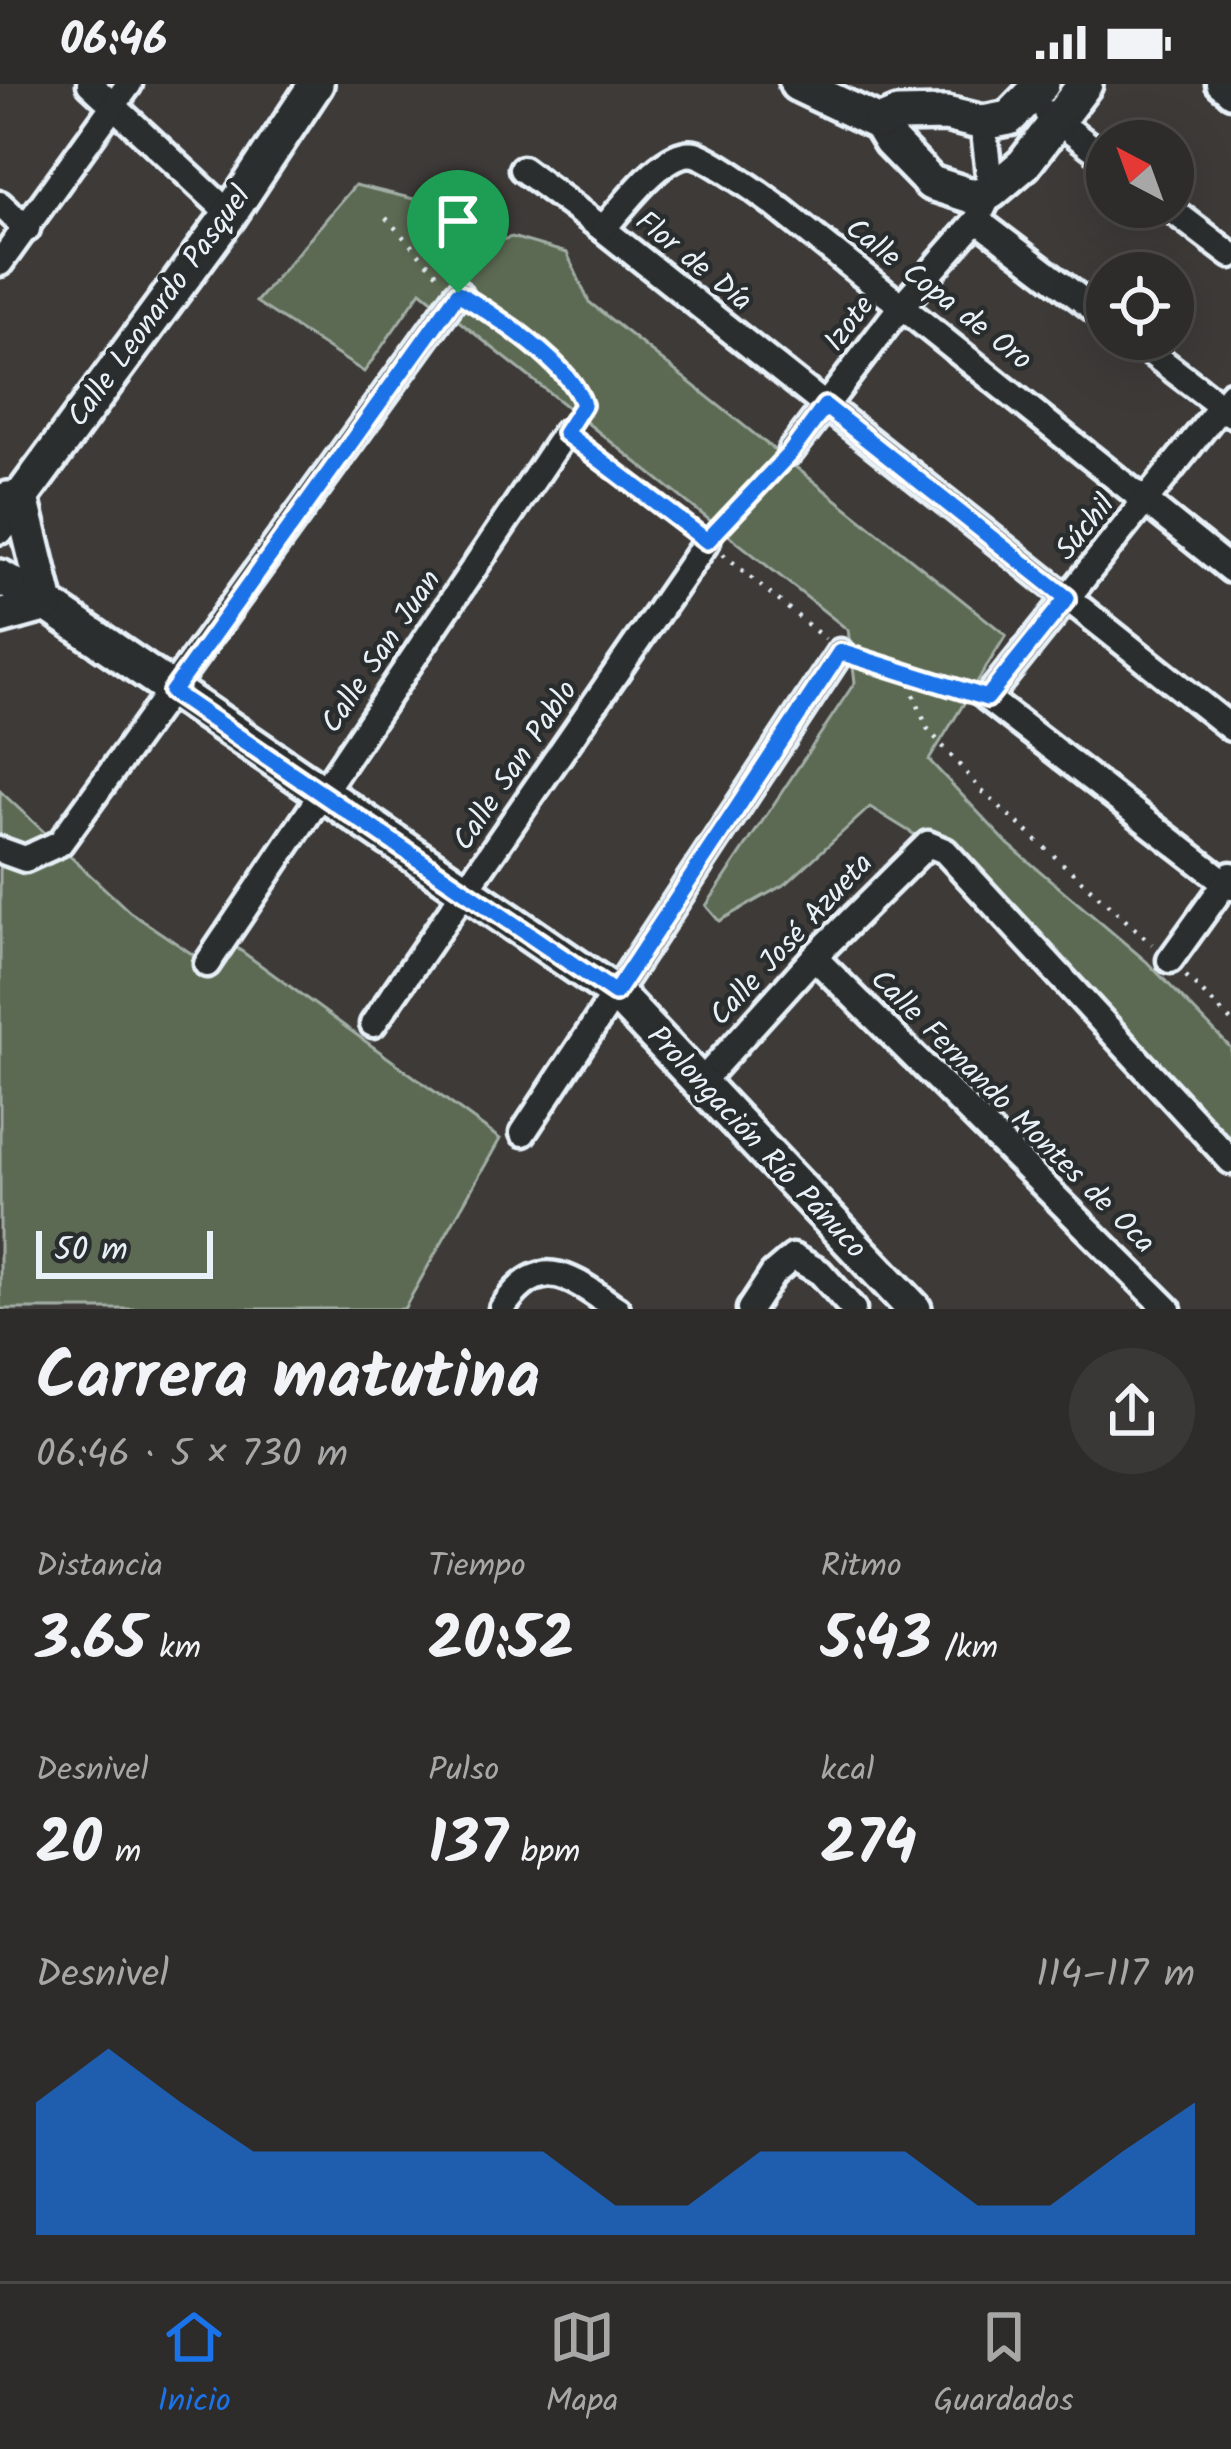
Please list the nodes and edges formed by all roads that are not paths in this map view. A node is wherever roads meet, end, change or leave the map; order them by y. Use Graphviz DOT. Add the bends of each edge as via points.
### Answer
graph roads {
  1 [pos="90,84"];
  2 [pos="129,84"];
  3 [pos="316,84"];
  4 [pos="797,84"];
  5 [pos="1084,84"];
  6 [pos="1219,84"];
  7 [pos="1231,94"];
  8 [pos="1043,101"];
  9 [pos="113,109"];
  10 [pos="879,123"];
  11 [pos="983,123"];
  12 [pos="1086,140"];
  13 [pos="522,169"];
  14 [pos="0,205"];
  15 [pos="984,206"];
  16 [pos="230,214"];
  17 [pos="1194,227"];
  18 [pos="27,229"];
  19 [pos="603,229"];
  20 [pos="1231,255"];
  21 [pos="0,263"];
  22 [pos="458,293"];
  23 [pos="1086,300"];
  24 [pos="902,305"];
  25 [pos="1163,360"];
  26 [pos="1228,405"];
  27 [pos="825,406"];
  28 [pos="565,433"];
  29 [pos="791,452"];
  30 [pos="11,498"];
  31 [pos="1147,500"];
  32 [pos="0,526"];
  33 [pos="707,541"];
  34 [pos="1231,570"];
  35 [pos="0,577"];
  36 [pos="1067,598"];
  37 [pos="47,604"];
  38 [pos="0,617"];
  39 [pos="840,652"];
  40 [pos="172,692"];
  41 [pos="1231,728"];
  42 [pos="322,795"];
  43 [pos="0,850"];
  44 [pos="1229,881"];
  45 [pos="466,893"];
  46 [pos="814,957"];
  47 [pos="1170,960"];
  48 [pos="207,964"];
  49 [pos="615,993"];
  50 [pos="373,1024"];
  51 [pos="702,1082"];
  52 [pos="523,1133"];
  53 [pos="1231,1162"];
  54 [pos="502,1309"];
  55 [pos="617,1309"];
  56 [pos="749,1309"];
  57 [pos="853,1309"];
  58 [pos="914,1309"];
  59 [pos="1168,1309"];
  1 -- 9 [label="street"];
  2 -- 9 [label="street"];
  3 -- 16 [label="street, Calle Leonardo Pasquel"];
  4 -- 10 [label="street"];
  5 -- 8 [label="street"];
  6 -- 7 [label="street"];
  8 -- 11 [label="street"];
  8 -- 12 [label="street"];
  8 -- 15 [label="street" via="1024,164"];
  9 -- 16 [label="street"];
  9 -- 18 [label="street"];
  10 -- 11 [label="street" via="946,114"];
  10 -- 15 [label="street" via="931,183"];
  11 -- 15 [label="street"];
  13 -- 19 [label="street, Flor de Día"];
  14 -- 18 [label="street"];
  15 -- 23 [label="street"];
  15 -- 24 [label="street, Izote"];
  16 -- 30 [label="street, Calle Leonardo Pasquel"];
  17 -- 20 [label="street"];
  18 -- 21 [label="street"];
  19 -- 24 [label="street, Calle Copa de Oro" via="659,167 694,154 758,192"];
  19 -- 27 [label="street, Flor de Día"];
  22 -- 40 [label="street"];
  24 -- 27 [label="street, Izote"];
  24 -- 31 [label="street, Calle Copa de Oro"];
  25 -- 26 [label="street"];
  26 -- 31 [label="street, Súchil"];
  27 -- 29 [label="street, Izote"];
  27 -- 36 [label="street, Flor de Día"];
  28 -- 42 [label="street, Calle San Juan"];
  30 -- 32 [label="street, Calle Leonardo Pasquel"];
  30 -- 37 [label="street"];
  31 -- 34 [label="street, Calle Copa de Oro"];
  31 -- 36 [label="street, Súchil"];
  33 -- 45 [label="street, Calle San Pablo"];
  35 -- 37 [label="street, Prolongación Río Pánuco"];
  36 -- 41 [label="street, Flor de Día"];
  36 -- 44 [label="street, Súchil" via="987,698"];
  37 -- 38 [label="street"];
  37 -- 40 [label="street, Prolongación Río Pánuco"];
  39 -- 49 [label="street"];
  40 -- 42 [label="street, Prolongación Río Pánuco"];
  40 -- 43 [label="street" via="60,843 25,860"];
  42 -- 45 [label="street, Prolongación Río Pánuco"];
  42 -- 48 [label="street, Calle San Juan"];
  44 -- 47 [label="street"];
  45 -- 49 [label="street, Prolongación Río Pánuco"];
  45 -- 50 [label="street, Calle San Pablo"];
  46 -- 51 [label="street, Calle José Azueta"];
  46 -- 53 [label="street, Calle José Azueta" via="928,844 945,850"];
  46 -- 59 [label="street, Calle Fernando Montes de Oca"];
  49 -- 51 [label="street, Prolongación Río Pánuco"];
  49 -- 52 [label="street"];
  51 -- 58 [label="street, Prolongación Río Pánuco"];
  54 -- 55 [label="street" via="540,1274 566,1274"];
  56 -- 57 [label="street" via="793,1257 820,1272"];
}
